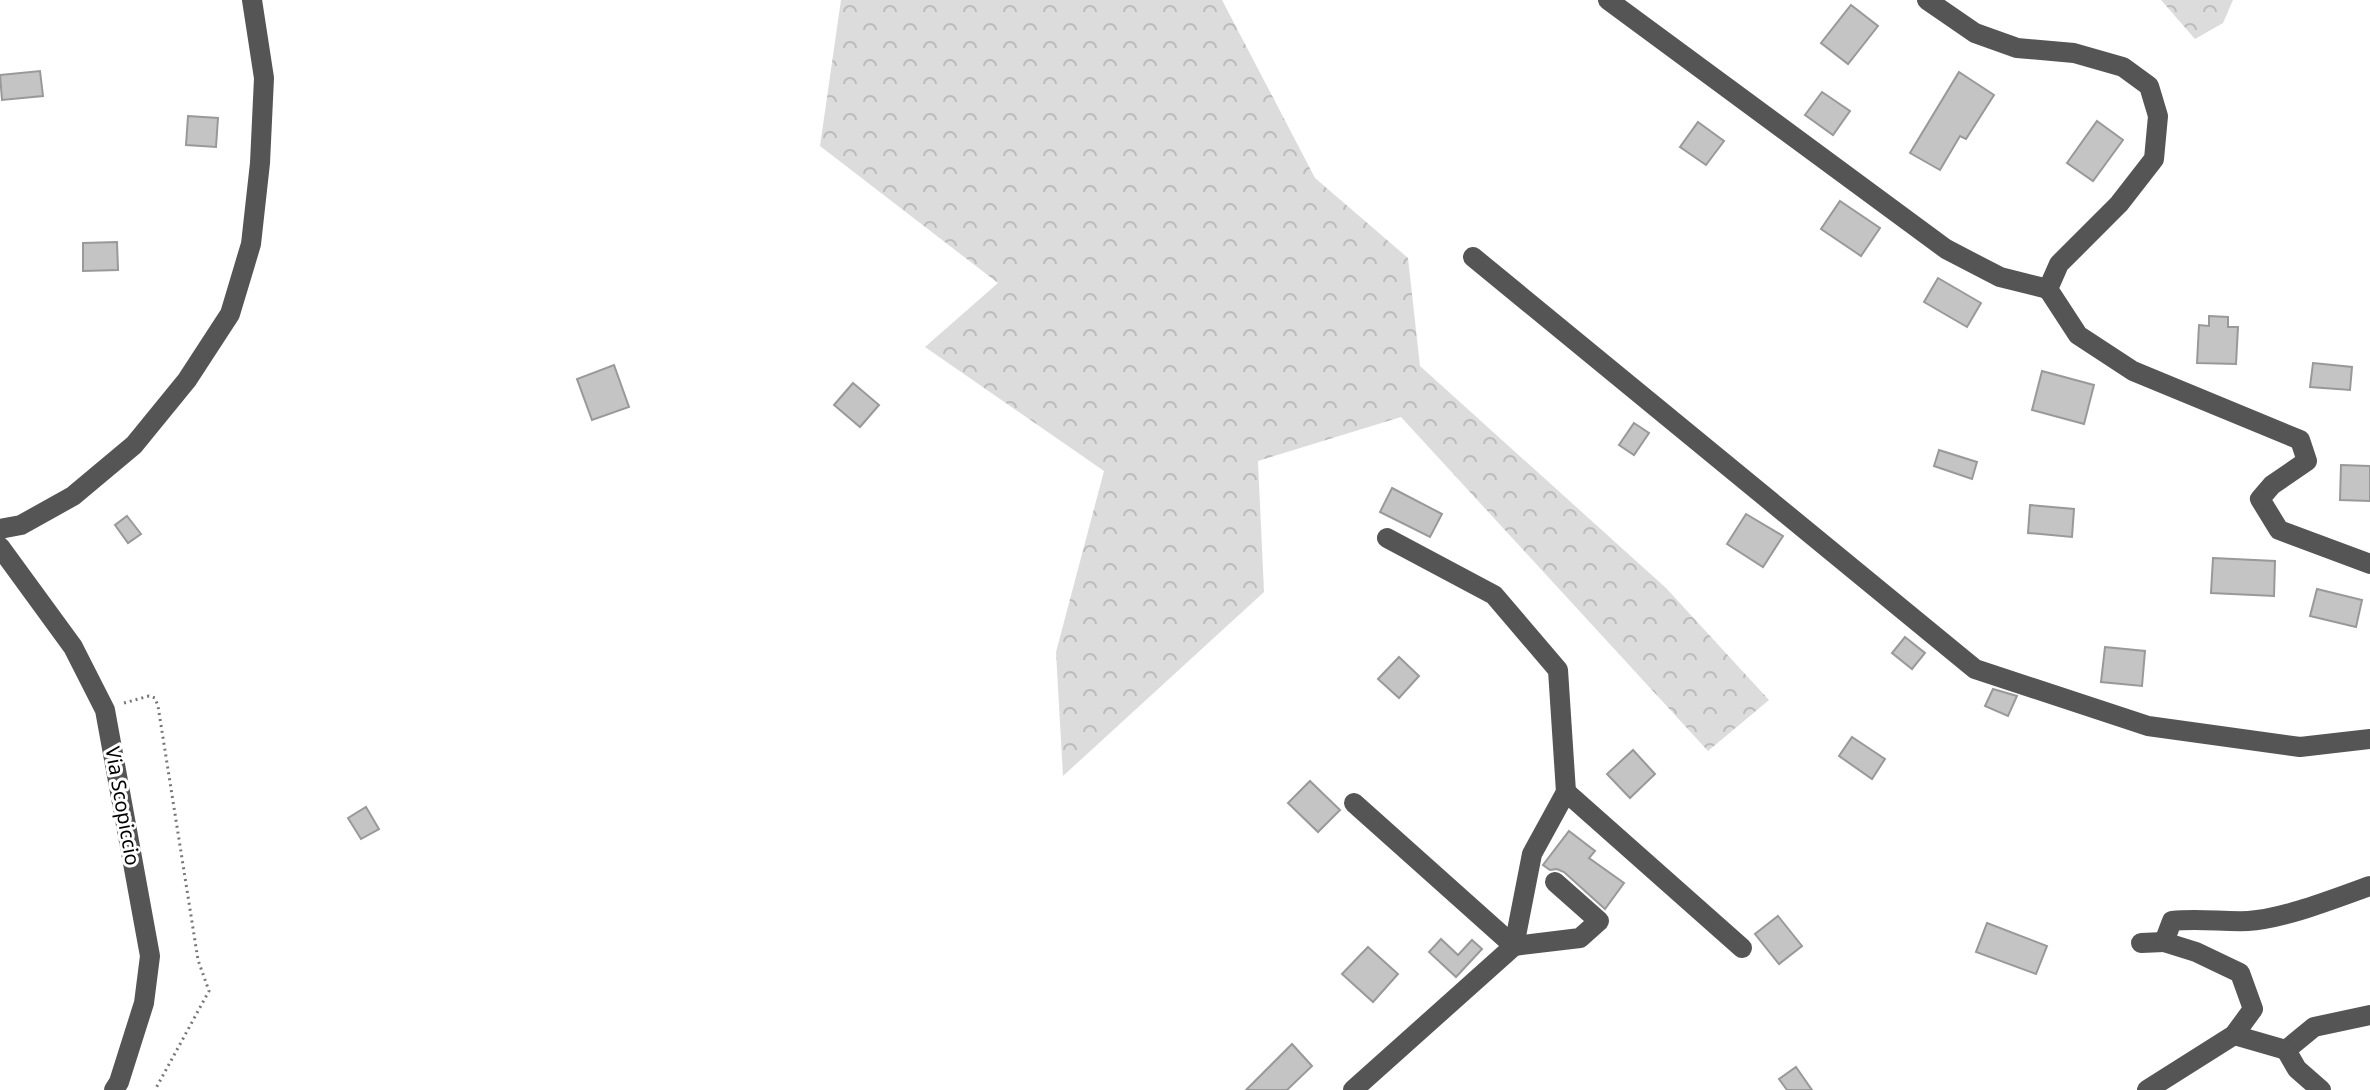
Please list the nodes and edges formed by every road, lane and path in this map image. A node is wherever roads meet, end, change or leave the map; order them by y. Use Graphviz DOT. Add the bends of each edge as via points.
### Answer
graph roads {
  1 [pos="252,0"];
  2 [pos="1608,0"];
  3 [pos="1927,0"];
  4 [pos="1473,257"];
  5 [pos="2048,289"];
  6 [pos="0,529"];
  7 [pos="1387,538"];
  8 [pos="0,547"];
  9 [pos="2370,564"];
  10 [pos="105,710"];
  11 [pos="2370,739"];
  12 [pos="1566,792"];
  13 [pos="1354,803"];
  14 [pos="1555,882"];
  15 [pos="2370,886"];
  16 [pos="2164,942"];
  17 [pos="2141,943"];
  18 [pos="1514,946"];
  19 [pos="1742,948"];
  20 [pos="2370,1015"];
  21 [pos="2234,1035"];
  22 [pos="2286,1050"];
  23 [pos="114,1090"];
  24 [pos="155,1090"];
  25 [pos="1353,1090"];
  26 [pos="2147,1090"];
  27 [pos="2321,1090"];
  1 -- 6 [label="street" via="264,78 260,163 251,244 230,314 187,380 134,445 73,496 21,525"];
  2 -- 5 [label="street" via="1946,249 2000,277"];
  3 -- 5 [label="street" via="1975,33 2017,48 2074,53 2123,67 2149,86 2158,116 2154,159 2119,204 2059,264"];
  4 -- 11 [label="street" via="1975,669 2148,726 2300,747"];
  5 -- 9 [label="street" via="2078,335 2133,371 2300,440 2307,461 2260,499 2279,530"];
  7 -- 12 [label="street" via="1494,595 1558,670"];
  8 -- 10 [label="street, Via Scopiccio" via="73,647"];
  10 -- 23 [label="street, Via Scopiccio" via="150,956 144,1003"];
  10 -- 24 [label="path" via="149,696 158,706 198,960 209,991"];
  12 -- 18 [label="street" via="1532,854"];
  12 -- 19 [label="street"];
  13 -- 18 [label="street"];
  14 -- 18 [label="street" via="1599,921 1580,938"];
  15 -- 16 [label="street" via="2250,921 2172,921"];
  16 -- 17 [label="street"];
  16 -- 21 [label="street" via="2240,973 2253,1009"];
  18 -- 25 [label="street"];
  20 -- 22 [label="street" via="2314,1027"];
  21 -- 22 [label="street"];
  21 -- 26 [label="street"];
  22 -- 27 [label="street" via="2297,1069"];
}
